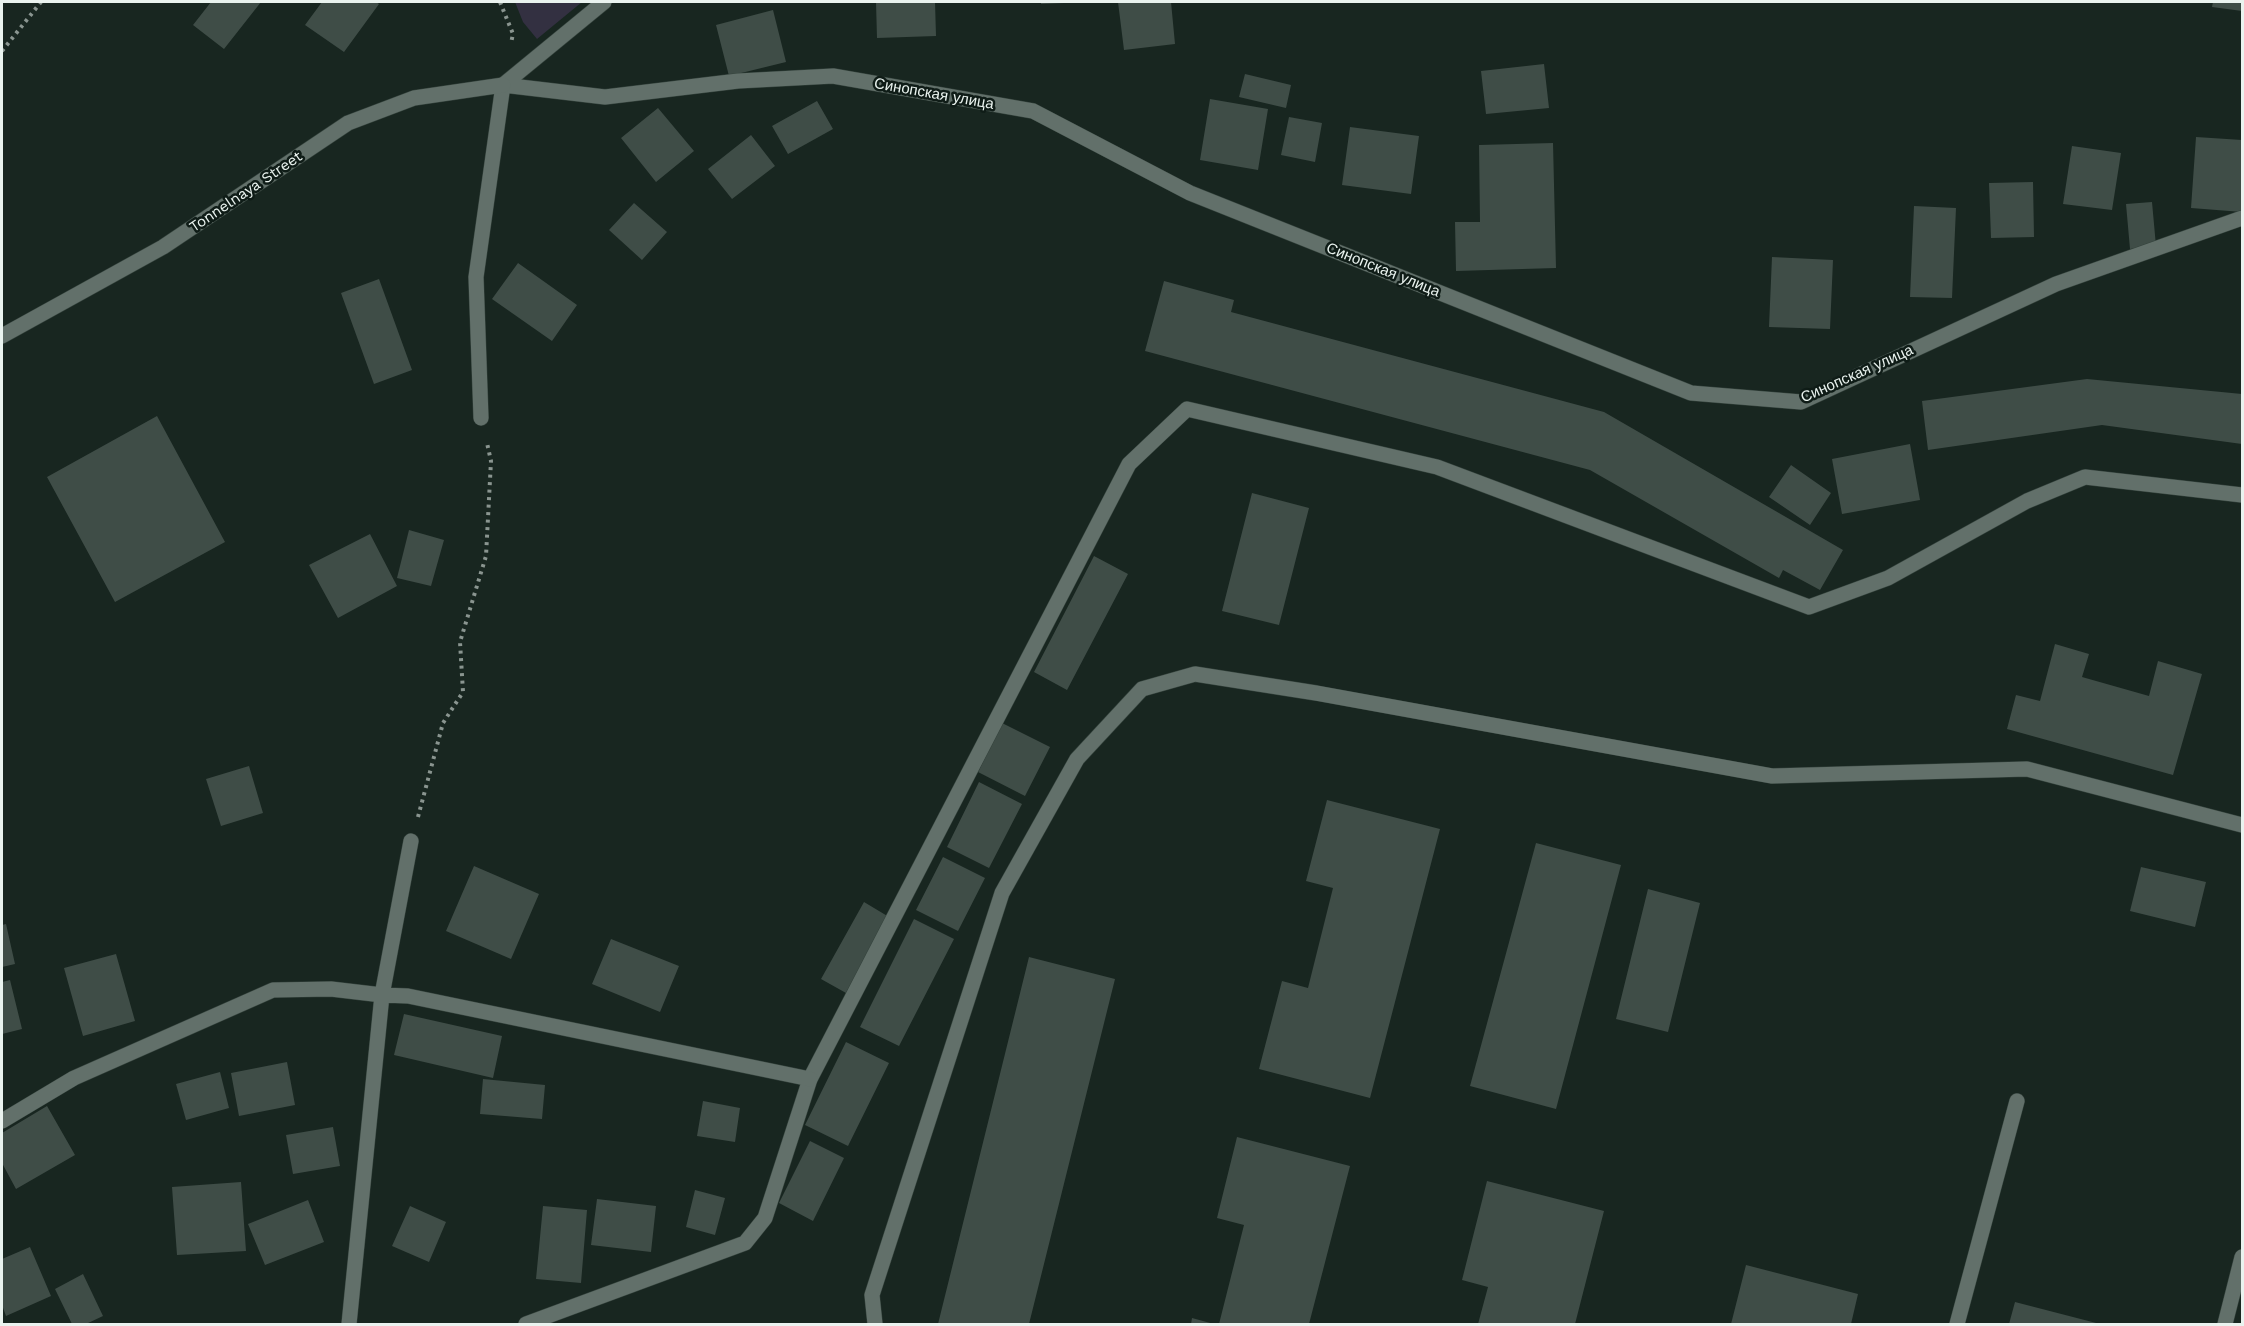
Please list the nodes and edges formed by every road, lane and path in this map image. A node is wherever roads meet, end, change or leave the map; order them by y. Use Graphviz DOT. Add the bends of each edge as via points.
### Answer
graph roads {
  1 [pos="41,2"];
  2 [pos="500,2"];
  3 [pos="604,2"];
  4 [pos="2,51"];
  5 [pos="503,84"];
  6 [pos="2242,218"];
  7 [pos="2,336"];
  8 [pos="481,418"];
  9 [pos="2242,495"];
  10 [pos="2242,825"];
  11 [pos="411,841"];
  12 [pos="382,995"];
  13 [pos="810,1079"];
  14 [pos="2017,1101"];
  15 [pos="2,1121"];
  16 [pos="2242,1257"];
  17 [pos="349,1324"];
  18 [pos="526,1324"];
  19 [pos="875,1324"];
  20 [pos="1957,1324"];
  21 [pos="2225,1324"];
  1 -- 4 [label="path"];
  2 -- 5 [label="path" via="513,34"];
  3 -- 5 [label="street"];
  5 -- 6 [label="street, Синопская улица" via="605,97 738,81 833,76 1033,111 1190,193 1691,393 1801,402 2056,284"];
  5 -- 7 [label="street, Tonnelnaya Street" via="414,98 348,123 163,247"];
  5 -- 8 [label="street" via="476,277"];
  8 -- 11 [label="path" via="491,461 486,556 460,642 463,692 443,723"];
  9 -- 13 [label="street" via="2085,477 2027,501 1888,578 1809,607 1437,467 1187,410 1129,464"];
  10 -- 19 [label="street" via="2027,770 1772,776 1196,674 1142,689 1077,759 1002,893 872,1295"];
  11 -- 12 [label="street"];
  12 -- 13 [label="street" via="408,996"];
  12 -- 15 [label="street" via="331,988 273,990 74,1078"];
  12 -- 17 [label="street"];
  13 -- 18 [label="street" via="765,1218 745,1243"];
  14 -- 20 [label="street"];
  16 -- 21 [label="street"];
}
